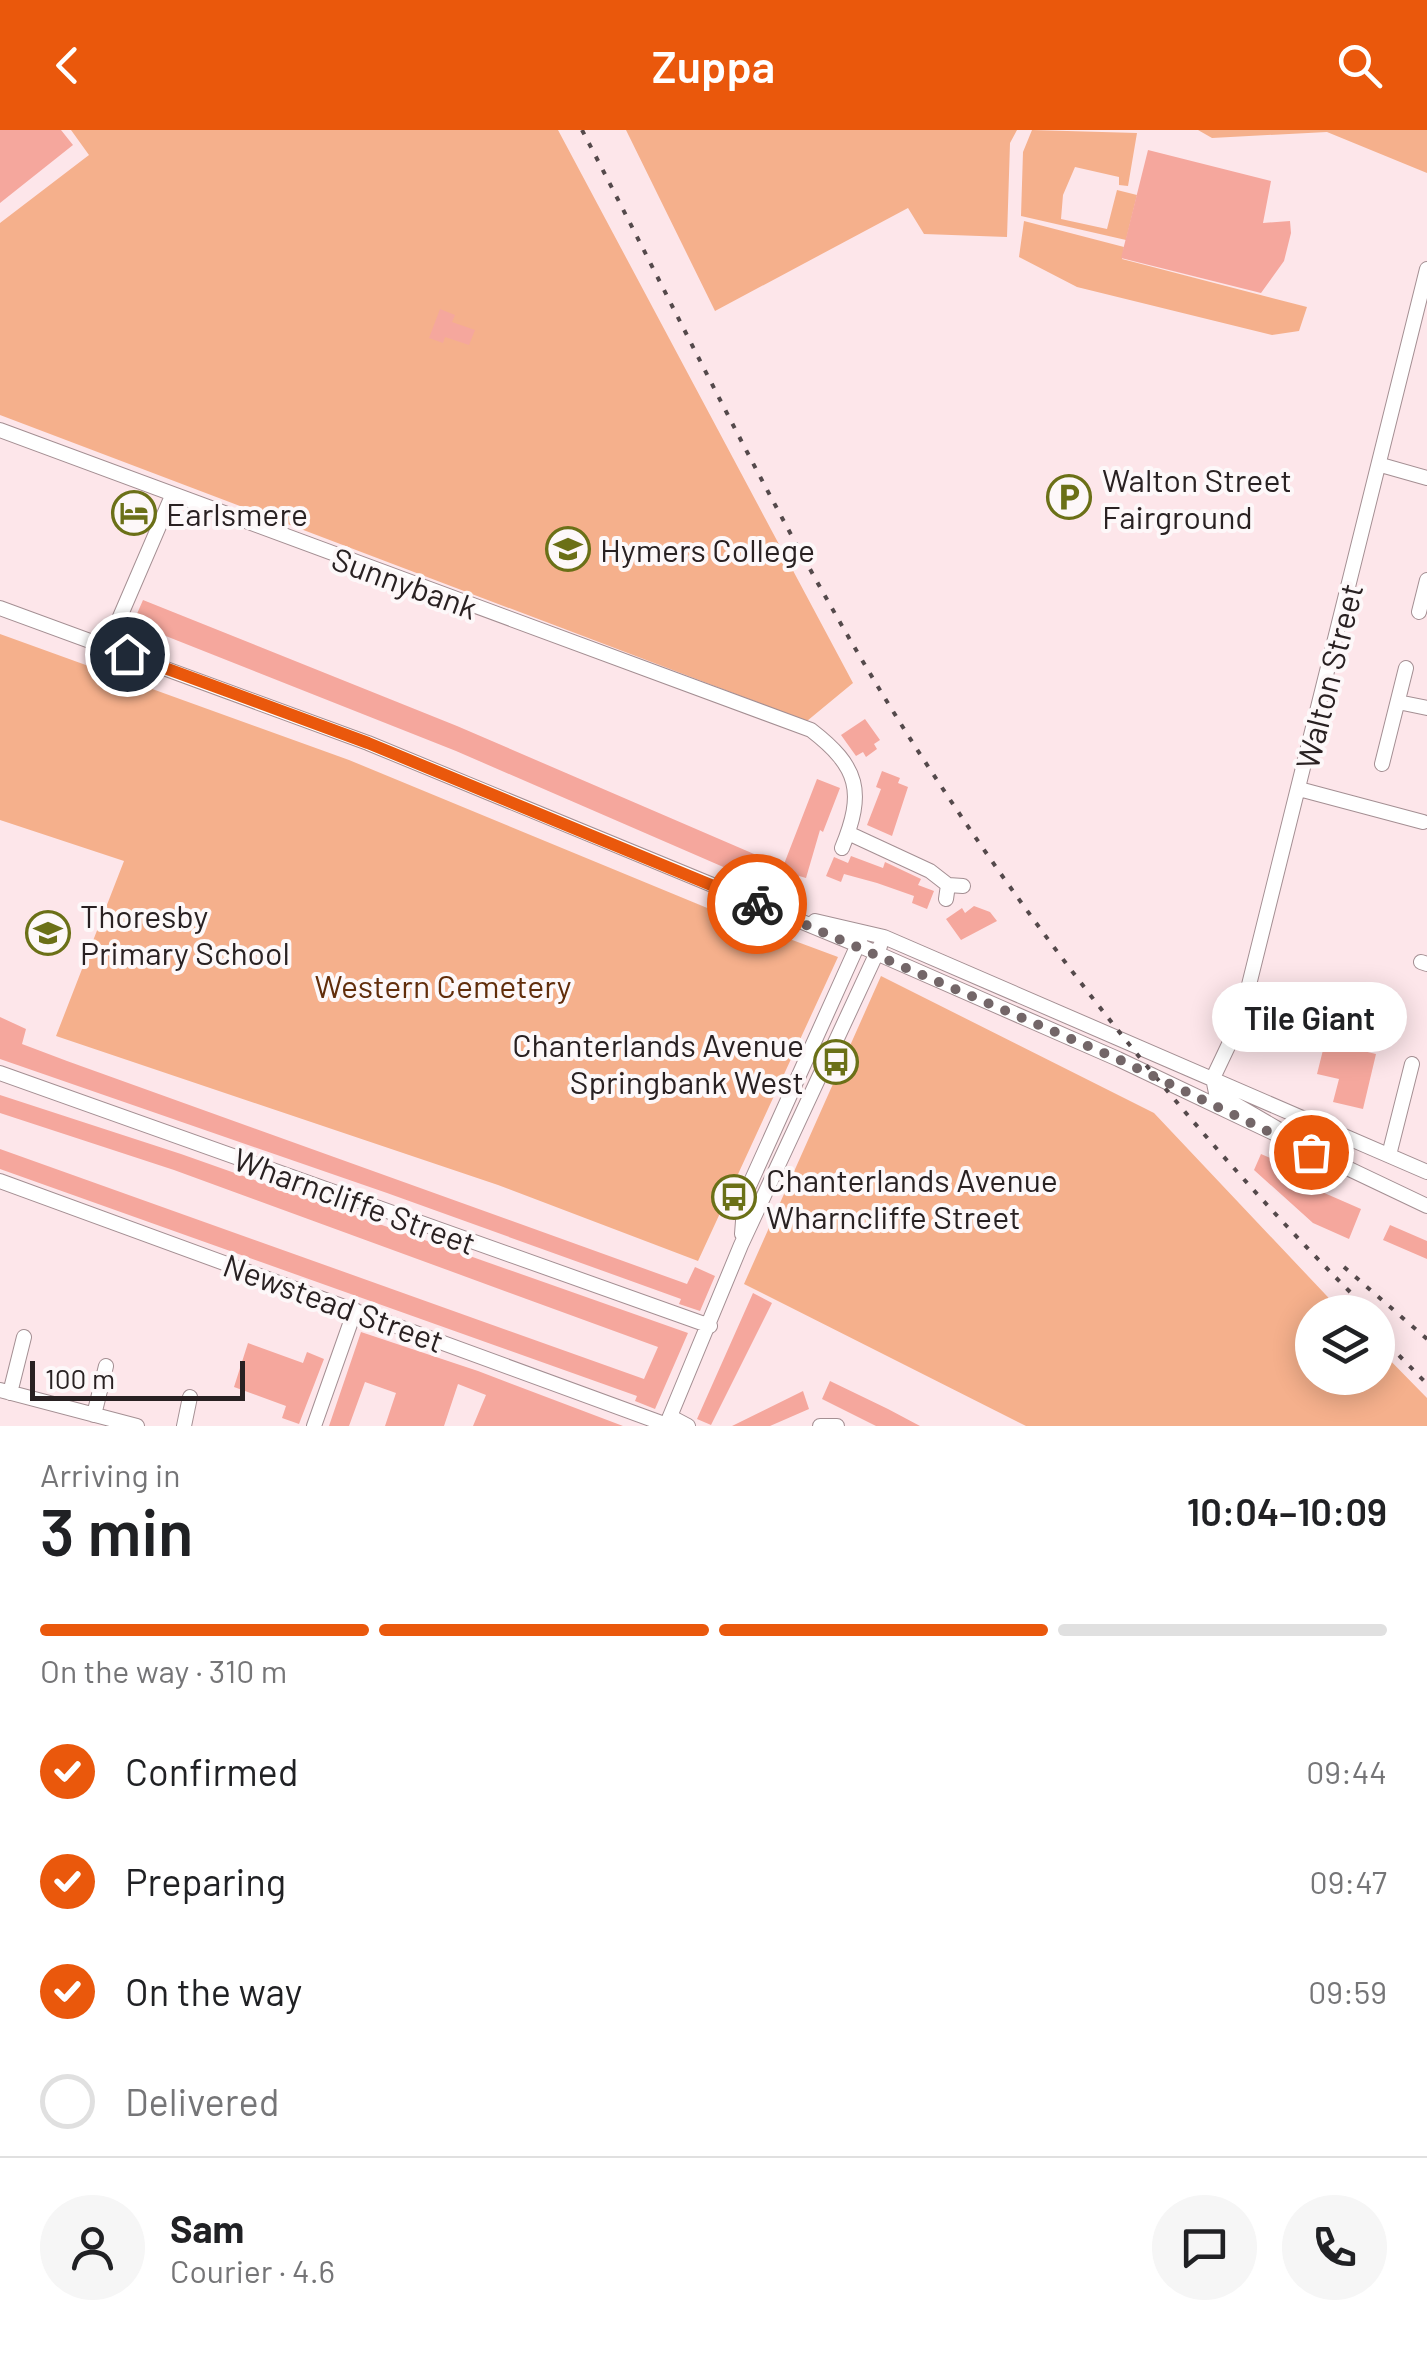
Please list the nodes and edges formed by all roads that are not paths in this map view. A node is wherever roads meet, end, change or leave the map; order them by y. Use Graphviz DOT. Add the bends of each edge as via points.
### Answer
graph roads {
  1 [pos="1427,269"];
  2 [pos="0,430"];
  3 [pos="1382,465"];
  4 [pos="1427,478"];
  5 [pos="172,496"];
  6 [pos="1427,580"];
  7 [pos="0,608"];
  8 [pos="1420,612"];
  9 [pos="108,646"];
  10 [pos="1406,668"];
  11 [pos="1398,702"];
  12 [pos="1427,708"];
  13 [pos="1382,764"];
  14 [pos="1299,789"];
  15 [pos="1424,822"];
  16 [pos="952,890"];
  17 [pos="861,937"];
  18 [pos="884,937"];
  19 [pos="876,954"];
  20 [pos="1412,1064"];
  21 [pos="0,1073"];
  22 [pos="1213,1078"];
  23 [pos="1311,1152"];
  24 [pos="1389,1155"];
  25 [pos="1427,1172"];
  26 [pos="0,1181"];
  27 [pos="1426,1201"];
  28 [pos="741,1245"];
  29 [pos="355,1310"];
  30 [pos="710,1326"];
  31 [pos="24,1337"];
  32 [pos="106,1366"];
  33 [pos="5,1392"];
  34 [pos="190,1396"];
  35 [pos="94,1415"];
  36 [pos="668,1423"];
  37 [pos="137,1426"];
  38 [pos="184,1426"];
  39 [pos="314,1426"];
  40 [pos="688,1426"];
  41 [pos="820,1426"];
  42 [pos="837,1426"];
  1 -- 3 [label="street, Walton Street"];
  2 -- 5 [label="street, Sunnybank"];
  3 -- 4 [label="street"];
  3 -- 14 [label="street, Walton Street"];
  5 -- 9 [label="street"];
  5 -- 16 [label="street, Sunnybank" via="810,730 846,764 857,788 845,840 930,870"];
  6 -- 8 [label="street"];
  7 -- 9 [label="street"];
  9 -- 17 [label="street" via="368,743 784,915"];
  10 -- 11 [label="street"];
  11 -- 12 [label="street"];
  11 -- 13 [label="street"];
  14 -- 15 [label="street"];
  14 -- 22 [label="street, Walton Street" via="1240,1021"];
  17 -- 18 [label="street"];
  17 -- 19 [label="street"];
  17 -- 28 [label="street" via="746,1195"];
  18 -- 19 [label="street"];
  18 -- 22 [label="street"];
  19 -- 23 [label="street"];
  19 -- 28 [label="street"];
  20 -- 24 [label="street"];
  21 -- 30 [label="street, Wharncliffe Street"];
  22 -- 23 [label="street" via="1216,1093"];
  22 -- 24 [label="street"];
  23 -- 27 [label="street"];
  24 -- 25 [label="street"];
  26 -- 29 [label="street, Newstead Street"];
  28 -- 30 [label="street"];
  29 -- 36 [label="street, Newstead Street"];
  29 -- 39 [label="street"];
  30 -- 36 [label="street"];
  31 -- 33 [label="street"];
  32 -- 35 [label="street"];
  33 -- 35 [label="street"];
  34 -- 38 [label="street"];
  35 -- 37 [label="street"];
  36 -- 40 [label="street, Newstead Street"];
  41 -- 42 [label="street"];
}
